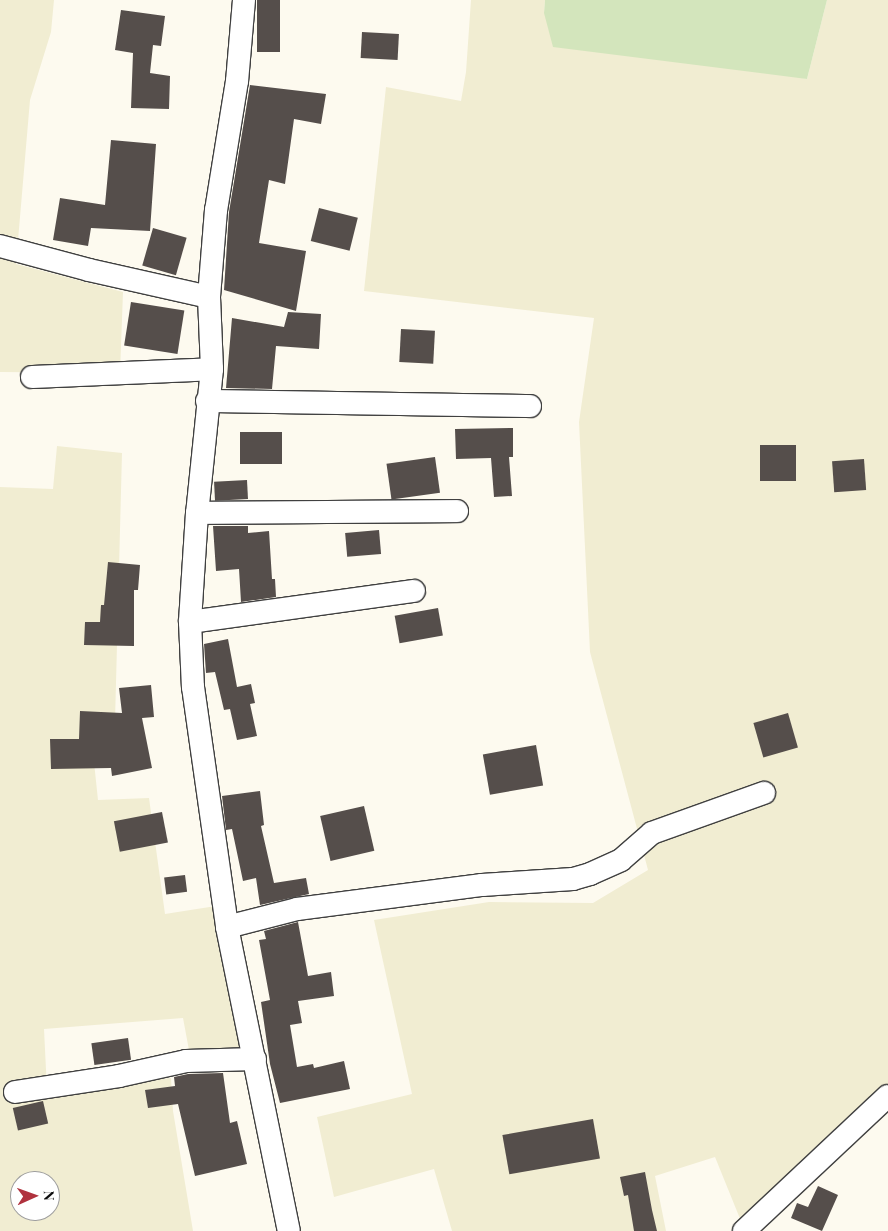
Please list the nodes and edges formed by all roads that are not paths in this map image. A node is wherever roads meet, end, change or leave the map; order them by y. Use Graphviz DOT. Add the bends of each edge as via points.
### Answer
graph roads {
  1 [pos="244,0"];
  2 [pos="0,246"];
  3 [pos="209,298"];
  4 [pos="212,369"];
  5 [pos="32,377"];
  6 [pos="207,401"];
  7 [pos="530,406"];
  8 [pos="457,510"];
  9 [pos="197,513"];
  10 [pos="414,591"];
  11 [pos="190,622"];
  12 [pos="764,793"];
  13 [pos="227,927"];
  14 [pos="255,1059"];
  15 [pos="15,1092"];
  16 [pos="888,1096"];
  17 [pos="289,1231"];
  18 [pos="744,1231"];
  1 -- 3 [label="street" via="237,81 216,210"];
  2 -- 3 [label="street"];
  3 -- 4 [label="street"];
  4 -- 5 [label="street"];
  4 -- 6 [label="street"];
  6 -- 7 [label="street"];
  6 -- 9 [label="street"];
  8 -- 9 [label="street"];
  9 -- 11 [label="street"];
  10 -- 11 [label="street"];
  11 -- 13 [label="street" via="193,687"];
  12 -- 13 [label="street" via="652,833 621,860 573,879 482,885 297,909"];
  13 -- 14 [label="street"];
  14 -- 15 [label="street" via="186,1061 119,1076"];
  14 -- 17 [label="street"];
  16 -- 18 [label="street"];
}
